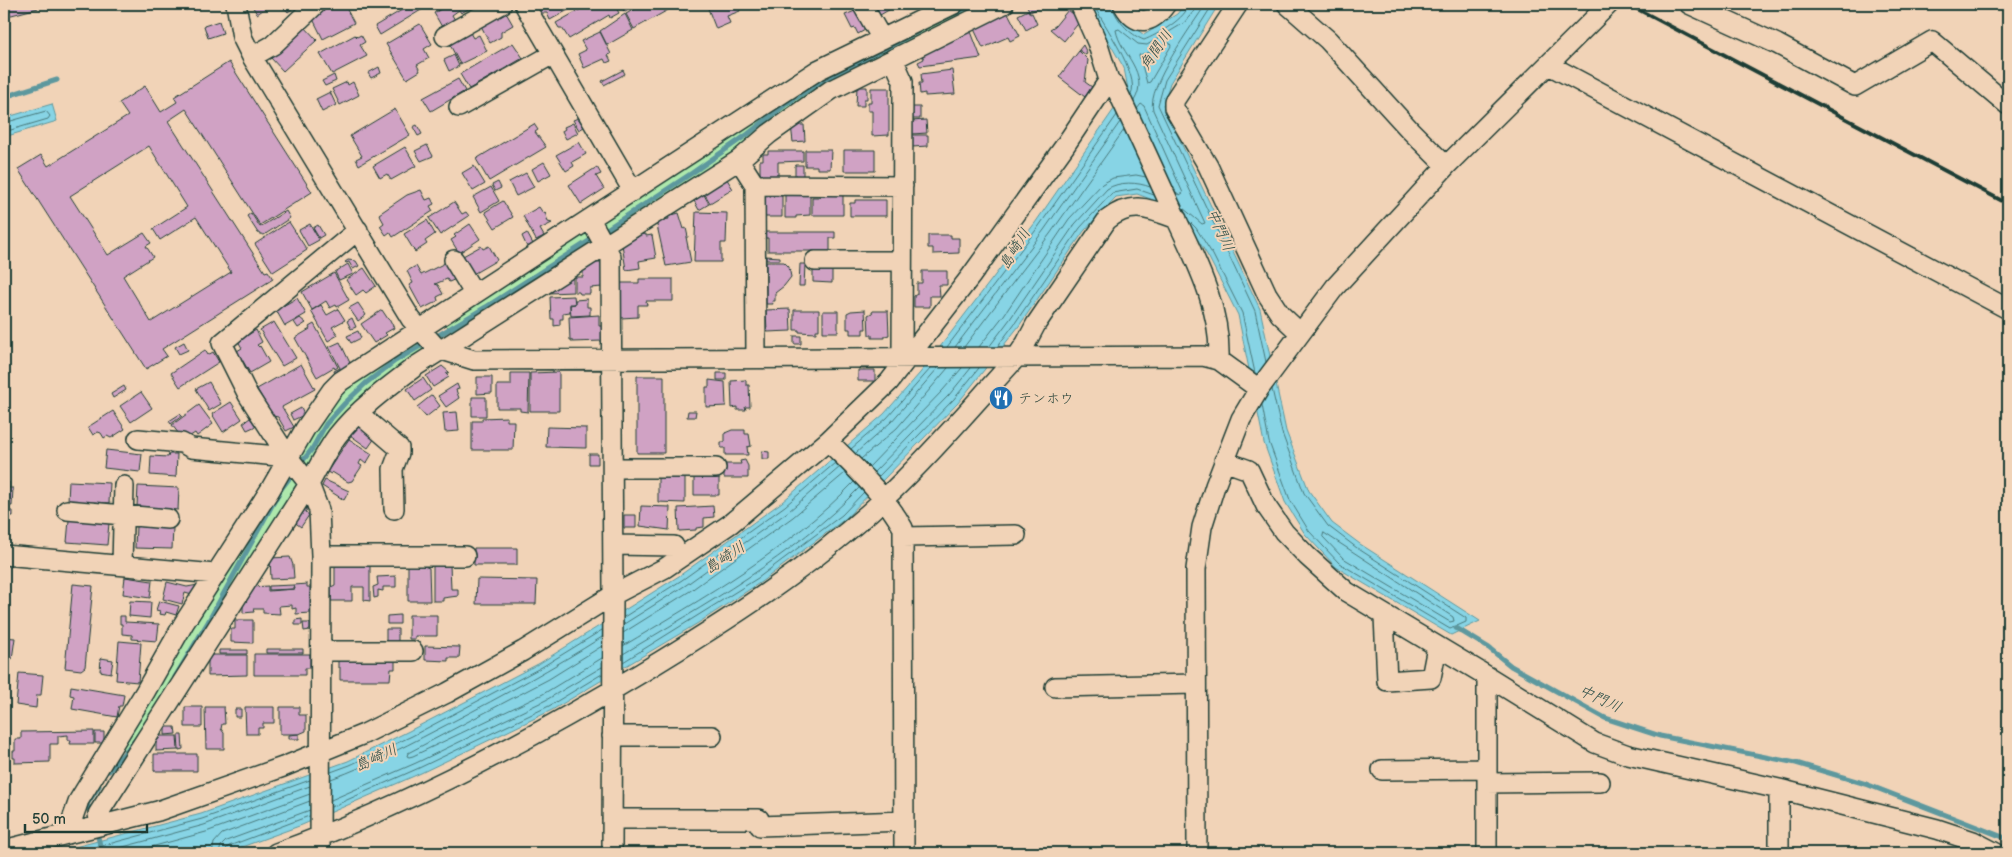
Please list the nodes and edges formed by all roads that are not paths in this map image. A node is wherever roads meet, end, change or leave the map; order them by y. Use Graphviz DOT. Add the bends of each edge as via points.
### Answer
graph roads {
  1 [pos="236,4"];
  2 [pos="316,4"];
  3 [pos="502,4"];
  4 [pos="524,4"];
  5 [pos="862,4"];
  6 [pos="954,4"];
  7 [pos="1004,4"];
  8 [pos="1080,4"];
  9 [pos="1124,4"];
  10 [pos="1166,4"];
  11 [pos="1238,4"];
  12 [pos="1287,4"];
  13 [pos="1609,4"];
  14 [pos="1689,4"];
  15 [pos="445,36"];
  16 [pos="882,39"];
  17 [pos="554,54"];
  18 [pos="252,57"];
  19 [pos="893,59"];
  20 [pos="1549,65"];
  21 [pos="1112,83"];
  22 [pos="2008,104"];
  23 [pos="459,107"];
  24 [pos="739,160"];
  25 [pos="1446,166"];
  26 [pos="755,185"];
  27 [pos="903,186"];
  28 [pos="632,191"];
  29 [pos="1174,212"];
  30 [pos="590,218"];
  31 [pos="358,230"];
  32 [pos="605,244"];
  33 [pos="454,260"];
  34 [pos="815,261"];
  35 [pos="902,261"];
  36 [pos="474,293"];
  37 [pos="2008,309"];
  38 [pos="1300,333"];
  39 [pos="430,340"];
  40 [pos="912,357"];
  41 [pos="610,358"];
  42 [pos="756,358"];
  43 [pos="1010,358"];
  44 [pos="1219,360"];
  45 [pos="1259,389"];
  46 [pos="358,413"];
  47 [pos="138,439"];
  48 [pos="831,444"];
  49 [pos="289,458"];
  50 [pos="1224,461"];
  51 [pos="613,468"];
  52 [pos="716,468"];
  53 [pos="308,481"];
  54 [pos="124,486"];
  55 [pos="881,497"];
  56 [pos="394,509"];
  57 [pos="68,510"];
  58 [pos="124,515"];
  59 [pos="168,519"];
  60 [pos="1016,535"];
  61 [pos="903,537"];
  62 [pos="613,545"];
  63 [pos="674,546"];
  64 [pos="4,555"];
  65 [pos="320,556"];
  66 [pos="465,556"];
  67 [pos="122,565"];
  68 [pos="215,574"];
  69 [pos="613,600"];
  70 [pos="1384,616"];
  71 [pos="1437,647"];
  72 [pos="413,650"];
  73 [pos="321,651"];
  74 [pos="1487,676"];
  75 [pos="1196,684"];
  76 [pos="612,686"];
  77 [pos="1055,687"];
  78 [pos="612,736"];
  79 [pos="712,736"];
  80 [pos="321,755"];
  81 [pos="1382,770"];
  82 [pos="96,772"];
  83 [pos="1487,776"];
  84 [pos="1600,782"];
  85 [pos="117,784"];
  86 [pos="1779,789"];
  87 [pos="612,819"];
  88 [pos="904,821"];
  89 [pos="100,825"];
  90 [pos="73,832"];
  91 [pos="321,840"];
  92 [pos="4,850"];
  93 [pos="276,853"];
  94 [pos="612,853"];
  95 [pos="904,853"];
  96 [pos="1197,853"];
  97 [pos="1487,853"];
  98 [pos="1779,853"];
  99 [pos="1996,853"];
  1 -- 18 [label="street" via="242,37"];
  2 -- 18 [label="street" via="273,45"];
  3 -- 15 [label="street"];
  4 -- 17 [label="street"];
  5 -- 16 [label="street"];
  6 -- 16 [label="street"];
  7 -- 19 [label="street"];
  8 -- 21 [label="street"];
  9 -- 10 [label="street" via="1130,15 1147,21 1160,13"];
  11 -- 38 [label="street" via="1174,100 1174,108 1208,166 1267,294 1280,314"];
  12 -- 25 [label="street" via="1328,40"];
  13 -- 20 [label="street"];
  14 -- 22 [label="street" via="1777,44 1855,86 1932,41"];
  16 -- 28 [label="street" via="818,70"];
  17 -- 23 [label="street"];
  17 -- 28 [label="street"];
  18 -- 31 [label="street"];
  19 -- 24 [label="street" via="831,90 802,109"];
  19 -- 27 [label="street" via="904,81"];
  20 -- 25 [label="street"];
  20 -- 37 [label="street"];
  21 -- 29 [label="street"];
  21 -- 40 [label="street"];
  24 -- 26 [label="street"];
  24 -- 32 [label="street"];
  25 -- 38 [label="street" via="1335,287"];
  26 -- 27 [label="street"];
  26 -- 42 [label="street"];
  27 -- 35 [label="street"];
  28 -- 30 [label="street"];
  29 -- 43 [label="street" via="1125,208 1106,220 1026,343"];
  29 -- 44 [label="street" via="1207,288 1220,343"];
  30 -- 32 [label="street"];
  30 -- 36 [label="street"];
  31 -- 39 [label="street" via="411,319"];
  31 -- 49 [label="street" via="222,342 248,395"];
  32 -- 39 [label="street"];
  32 -- 41 [label="street" via="611,257"];
  33 -- 36 [label="street"];
  34 -- 35 [label="street"];
  35 -- 40 [label="street"];
  36 -- 39 [label="street"];
  38 -- 45 [label="street"];
  39 -- 41 [label="street" via="474,360"];
  39 -- 46 [label="street" via="387,388"];
  39 -- 49 [label="street" via="341,381"];
  40 -- 42 [label="street"];
  40 -- 43 [label="street"];
  40 -- 48 [label="street"];
  41 -- 42 [label="street"];
  41 -- 51 [label="street"];
  43 -- 44 [label="street" via="1108,355 1203,356"];
  43 -- 55 [label="street" via="934,448"];
  44 -- 45 [label="street"];
  45 -- 50 [label="street" via="1241,419"];
  46 -- 53 [label="street" via="336,437"];
  46 -- 56 [label="street" via="399,448 393,469"];
  47 -- 49 [label="street" via="158,433 191,448"];
  48 -- 55 [label="street"];
  48 -- 69 [label="street" via="730,524"];
  49 -- 53 [label="street"];
  49 -- 68 [label="street"];
  50 -- 70 [label="street" via="1249,470 1266,506 1284,532 1346,592"];
  50 -- 75 [label="street" via="1202,527 1196,569"];
  51 -- 52 [label="street"];
  51 -- 62 [label="street"];
  53 -- 65 [label="street" via="319,510"];
  53 -- 85 [label="street"];
  54 -- 58 [label="street"];
  55 -- 61 [label="street" via="896,514 903,528"];
  55 -- 76 [label="street" via="813,560 757,601"];
  57 -- 58 [label="street"];
  58 -- 59 [label="street"];
  58 -- 67 [label="street"];
  60 -- 61 [label="street"];
  61 -- 88 [label="street"];
  62 -- 63 [label="street"];
  62 -- 69 [label="street"];
  64 -- 67 [label="street"];
  65 -- 66 [label="street"];
  65 -- 73 [label="street"];
  67 -- 68 [label="street"];
  68 -- 82 [label="street"];
  69 -- 76 [label="street"];
  69 -- 80 [label="street" via="447,693"];
  70 -- 71 [label="street"];
  70 -- 71 [label="street" via="1387,681 1431,678"];
  71 -- 74 [label="street"];
  72 -- 73 [label="street"];
  73 -- 80 [label="street"];
  74 -- 83 [label="street"];
  74 -- 86 [label="street" via="1595,743 1628,756"];
  75 -- 77 [label="street"];
  75 -- 96 [label="street"];
  76 -- 78 [label="street"];
  76 -- 91 [label="street" via="517,744"];
  78 -- 79 [label="street"];
  78 -- 87 [label="street"];
  80 -- 89 [label="street" via="158,811"];
  80 -- 91 [label="street"];
  81 -- 83 [label="street"];
  82 -- 85 [label="street"];
  82 -- 90 [label="street" via="79,800 73,817"];
  83 -- 84 [label="street"];
  83 -- 97 [label="street"];
  85 -- 89 [label="street" via="98,814"];
  86 -- 98 [label="street"];
  86 -- 99 [label="street" via="1936,829 1973,841"];
  87 -- 88 [label="street"];
  87 -- 94 [label="street"];
  88 -- 95 [label="street"];
  89 -- 90 [label="street"];
  90 -- 92 [label="street"];
  91 -- 93 [label="street"];
}
